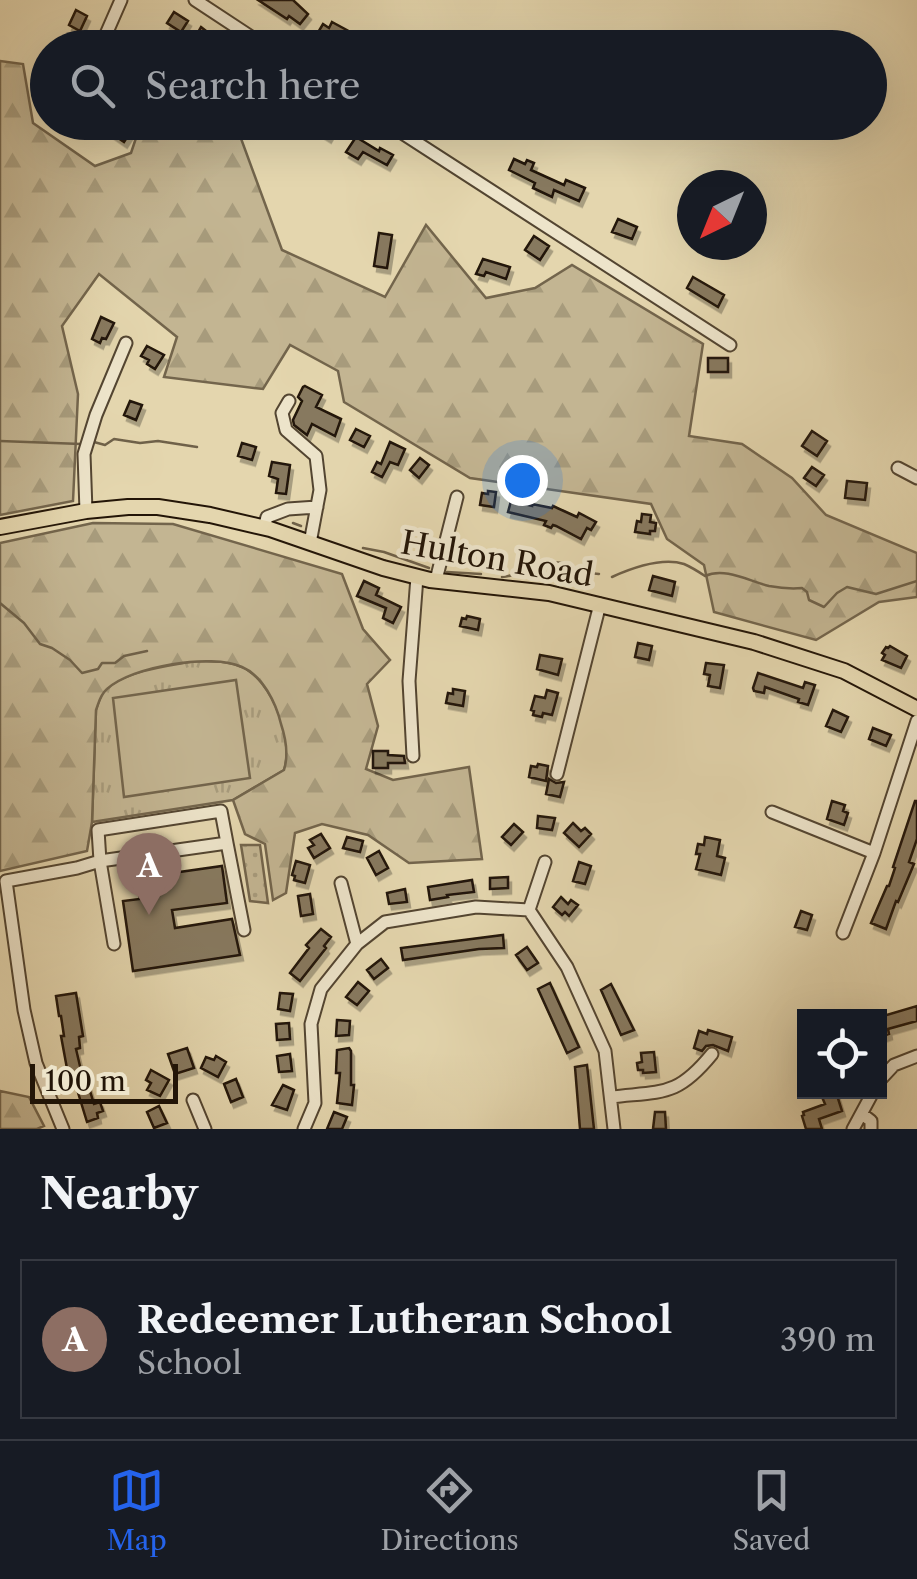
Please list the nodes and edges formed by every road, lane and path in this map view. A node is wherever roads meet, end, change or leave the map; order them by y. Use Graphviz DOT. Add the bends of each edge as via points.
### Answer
graph roads {
  1 [pos="121,0"];
  2 [pos="195,0"];
  3 [pos="108,30"];
  4 [pos="241,30"];
  5 [pos="413,140"];
  6 [pos="126,344"];
  7 [pos="730,344"];
  8 [pos="289,401"];
  9 [pos="898,468"];
  10 [pos="917,478"];
  11 [pos="457,498"];
  12 [pos="317,507"];
  13 [pos="86,511"];
  14 [pos="0,528"];
  15 [pos="264,528"];
  16 [pos="310,543"];
  17 [pos="417,577"];
  18 [pos="436,580"];
  19 [pos="600,604"];
  20 [pos="917,709"];
  21 [pos="917,721"];
  22 [pos="413,756"];
  23 [pos="557,774"];
  24 [pos="772,812"];
  25 [pos="227,842"];
  26 [pos="874,854"];
  27 [pos="100,861"];
  28 [pos="545,862"];
  29 [pos="341,883"];
  30 [pos="528,910"];
  31 [pos="244,930"];
  32 [pos="843,933"];
  33 [pos="114,944"];
  34 [pos="357,944"];
  35 [pos="712,1054"];
  36 [pos="917,1056"];
  37 [pos="887,1072"];
  38 [pos="612,1097"];
  39 [pos="870,1099"];
  40 [pos="193,1100"];
  41 [pos="862,1114"];
  42 [pos="63,1129"];
  43 [pos="205,1129"];
  44 [pos="304,1129"];
  45 [pos="614,1129"];
  46 [pos="853,1129"];
  47 [pos="871,1129"];
  1 -- 3 [label="street"];
  2 -- 4 [label="street"];
  5 -- 7 [label="street"];
  6 -- 13 [label="street" via="84,454"];
  8 -- 12 [label="street" via="282,413 286,430 316,456"];
  9 -- 10 [label="street"];
  11 -- 18 [label="street"];
  12 -- 15 [label="street" via="267,517"];
  12 -- 16 [label="street"];
  13 -- 14 [label="main road, Hulton Road"];
  13 -- 15 [label="main road, Hulton Road" via="158,507"];
  15 -- 16 [label="main road, Hulton Road"];
  16 -- 17 [label="main road, Hulton Road"];
  17 -- 18 [label="main road, Hulton Road"];
  17 -- 22 [label="street" via="410,659"];
  18 -- 19 [label="main road, Hulton Road"];
  19 -- 20 [label="main road, Hulton Road" via="816,660"];
  19 -- 23 [label="street"];
  21 -- 26 [label="street"];
  24 -- 26 [label="street"];
  25 -- 27 [label="street"];
  25 -- 27 [label="street" via="221,811 98,830"];
  25 -- 31 [label="street"];
  26 -- 32 [label="street"];
  27 -- 33 [label="street"];
  27 -- 42 [label="street" via="6,881 36,1063"];
  28 -- 30 [label="street"];
  29 -- 34 [label="street"];
  30 -- 34 [label="street" via="476,907 384,922"];
  30 -- 38 [label="street" via="567,967 605,1051"];
  34 -- 44 [label="street" via="321,990 311,1024 315,1104"];
  35 -- 38 [label="street" via="673,1090"];
  36 -- 37 [label="street"];
  38 -- 45 [label="street"];
  39 -- 41 [label="street"];
  40 -- 43 [label="street"];
  41 -- 46 [label="street"];
  41 -- 47 [label="street"];
}
